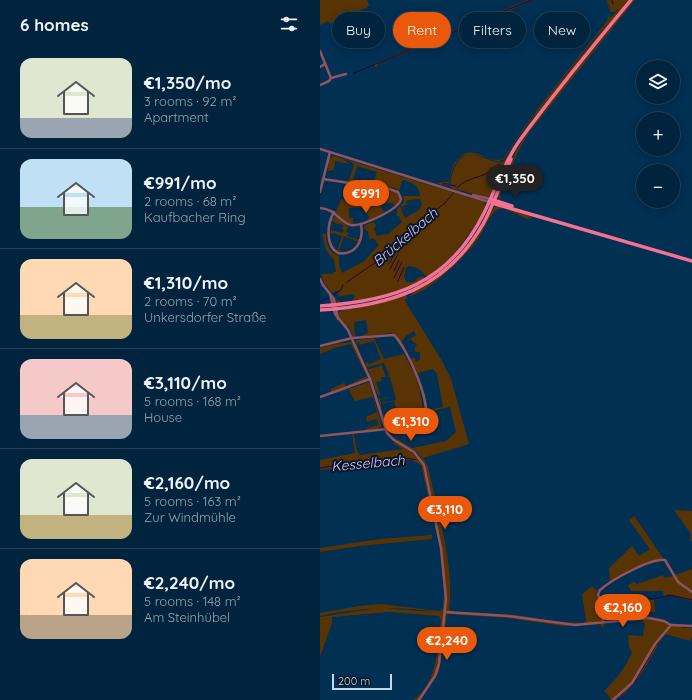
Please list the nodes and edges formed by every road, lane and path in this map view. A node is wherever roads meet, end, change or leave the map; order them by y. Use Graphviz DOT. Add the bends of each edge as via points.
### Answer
graph roads {
  1 [pos="631,0"];
  2 [pos="320,51"];
  3 [pos="325,64"];
  4 [pos="320,67"];
  5 [pos="346,74"];
  6 [pos="331,78"];
  7 [pos="320,85"];
  8 [pos="320,149"];
  9 [pos="330,152"];
  10 [pos="323,179"];
  11 [pos="320,192"];
  12 [pos="492,201"];
  13 [pos="320,208"];
  14 [pos="334,212"];
  15 [pos="361,224"];
  16 [pos="692,261"];
  17 [pos="320,279"];
  18 [pos="320,306"];
  19 [pos="335,307"];
  20 [pos="320,310"];
  21 [pos="352,338"];
  22 [pos="320,346"];
  23 [pos="370,379"];
  24 [pos="320,397"];
  25 [pos="385,429"];
  26 [pos="320,436"];
  27 [pos="692,592"];
  28 [pos="445,612"];
  29 [pos="602,622"];
  30 [pos="671,625"];
  31 [pos="692,626"];
  32 [pos="419,700"];
  33 [pos="613,700"];
  1 -- 12 [label="main road" via="523,135"];
  2 -- 3 [label="street"];
  3 -- 4 [label="street"];
  3 -- 6 [label="street"];
  5 -- 6 [label="street"];
  6 -- 7 [label="street"];
  8 -- 9 [label="street"];
  9 -- 10 [label="street"];
  9 -- 12 [label="street"];
  10 -- 11 [label="street"];
  10 -- 15 [label="street" via="354,185 379,186 399,194 401,202 398,206"];
  12 -- 16 [label="main road"];
  12 -- 19 [label="main road" via="482,225 468,246 434,278 387,301 365,306"];
  13 -- 14 [label="street"];
  14 -- 15 [label="street" via="349,225"];
  14 -- 15 [label="street" via="329,240 331,248 338,253 348,252 359,244 362,236"];
  17 -- 19 [label="street"];
  18 -- 19 [label="main road"];
  19 -- 20 [label="main road"];
  19 -- 21 [label="street" via="337,320"];
  21 -- 22 [label="street"];
  21 -- 23 [label="street"];
  21 -- 25 [label="street" via="394,335 418,375 426,418 420,422"];
  23 -- 24 [label="street"];
  23 -- 25 [label="street"];
  25 -- 26 [label="street"];
  25 -- 28 [label="street" via="394,440 418,456 424,465 439,535 445,582"];
  27 -- 29 [label="street" via="678,582 666,560 638,567 600,590 598,594 603,614"];
  28 -- 29 [label="street" via="508,616 575,625"];
  28 -- 32 [label="street" via="439,664 435,676"];
  29 -- 30 [label="street" via="649,618"];
  30 -- 31 [label="street"];
  30 -- 33 [label="street" via="655,645 632,683"];
}
